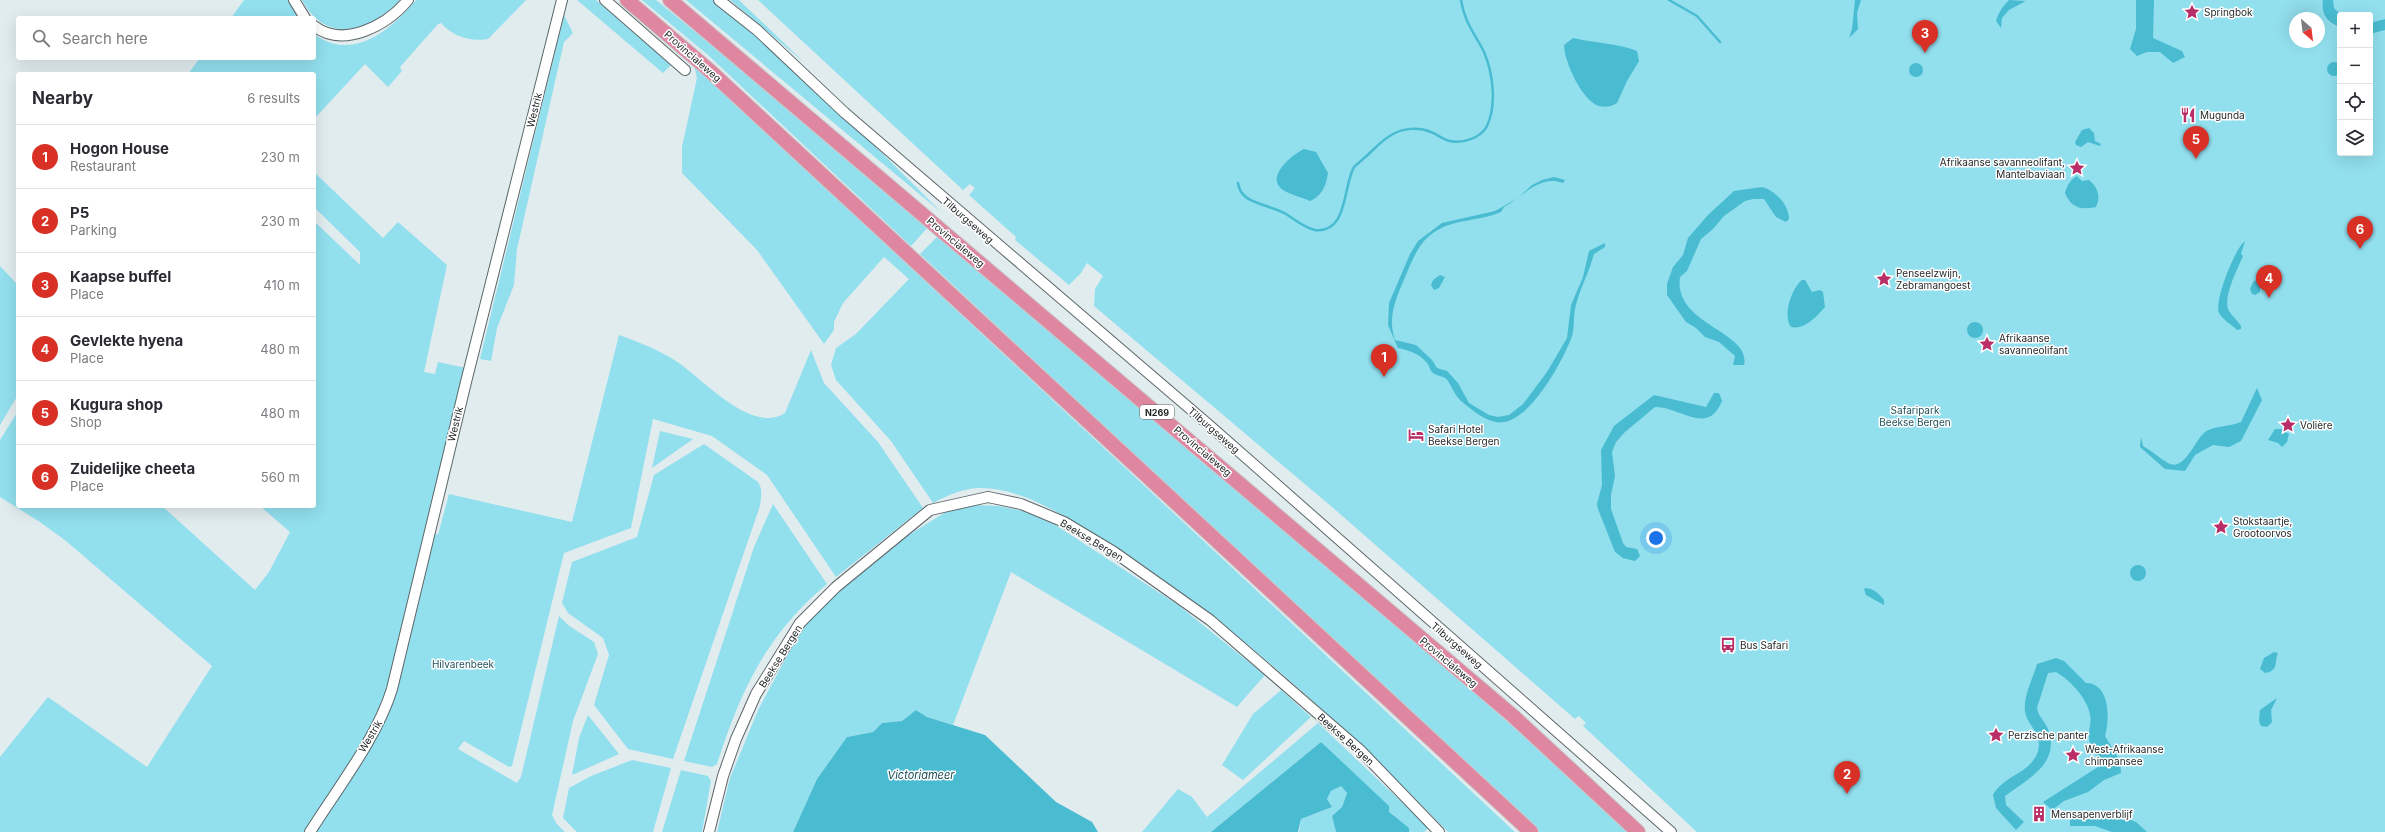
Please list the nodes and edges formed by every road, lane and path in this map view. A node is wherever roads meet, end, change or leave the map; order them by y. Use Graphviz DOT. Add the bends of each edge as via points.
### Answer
graph roads {
  1 [pos="294,0"];
  2 [pos="408,0"];
  3 [pos="562,0"];
  4 [pos="605,0"];
  5 [pos="627,0"];
  6 [pos="670,0"];
  7 [pos="719,0"];
  8 [pos="304,16"];
  9 [pos="316,28"];
  10 [pos="685,70"];
  11 [pos="310,832"];
  12 [pos="709,832"];
  13 [pos="1438,832"];
  14 [pos="1531,832"];
  15 [pos="1638,832"];
  16 [pos="1671,832"];
  1 -- 8 [label="street"];
  2 -- 9 [label="street" via="381,24 360,33 342,36 323,33"];
  3 -- 11 [label="street, Westrik" via="460,404 392,690 375,728"];
  4 -- 10 [label="street"];
  5 -- 14 [label="highway, Provincialeweg" via="709,70"];
  6 -- 15 [label="highway, Provincialeweg / N269" via="1513,716"];
  7 -- 16 [label="street, Tilburgseweg" via="757,30 845,114 1209,425"];
  12 -- 13 [label="street, Beekse Bergen" via="723,776 736,739 756,694 800,623 836,587 930,510 988,497 1021,504 1064,522 1114,552 1210,620 1360,750"];
}
